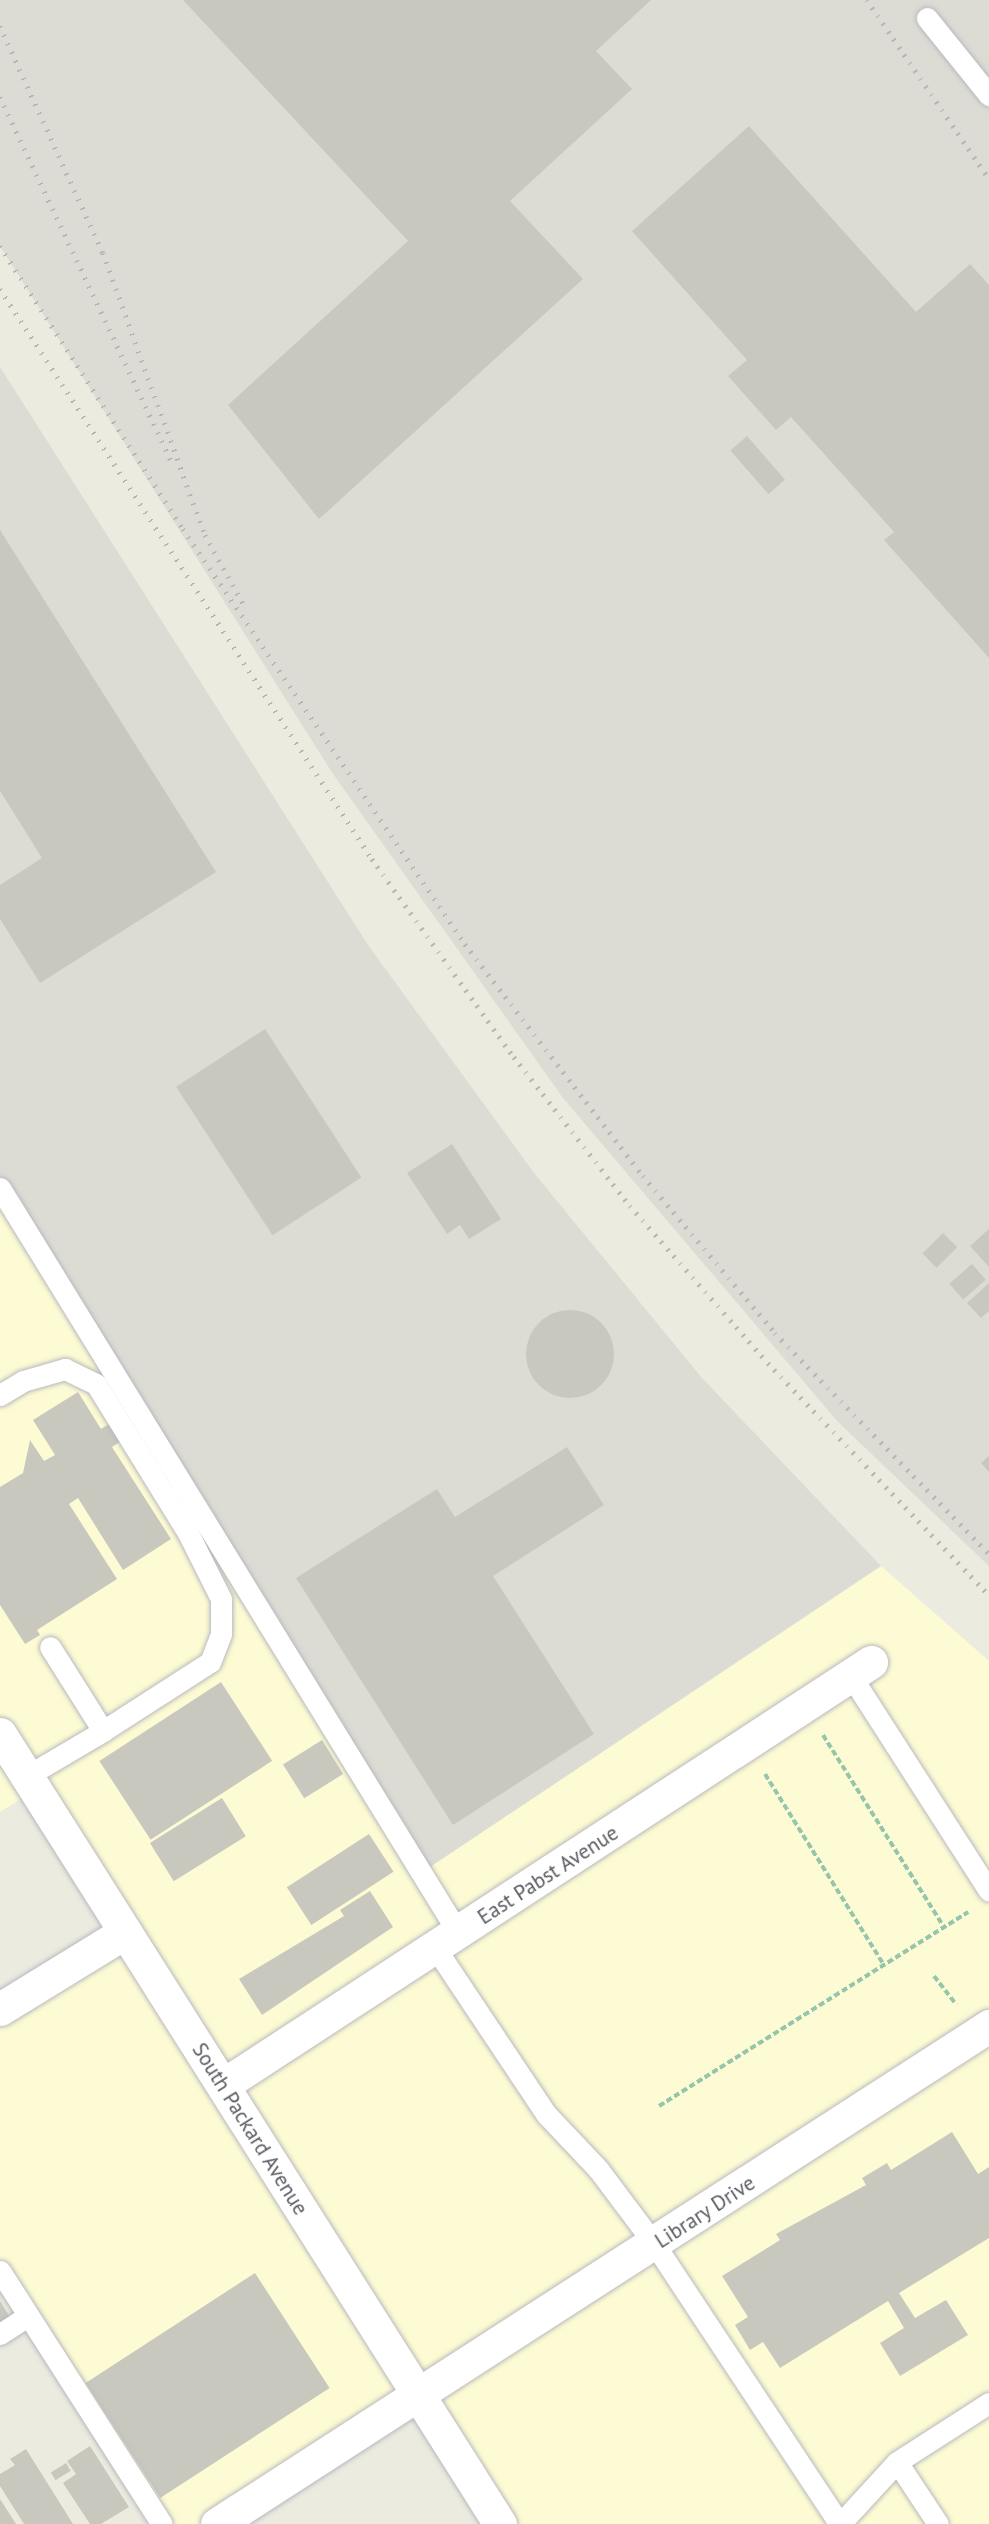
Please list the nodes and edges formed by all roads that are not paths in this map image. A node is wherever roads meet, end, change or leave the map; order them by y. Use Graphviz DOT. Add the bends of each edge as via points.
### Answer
graph roads {
  1 [pos="927,18"];
  2 [pos="989,95"];
  3 [pos="0,1188"];
  4 [pos="0,1395"];
  5 [pos="50,1647"];
  6 [pos="861,1669"];
  7 [pos="103,1731"];
  8 [pos="0,1734"];
  9 [pos="27,1776"];
  10 [pos="989,1891"];
  11 [pos="125,1932"];
  12 [pos="448,1942"];
  13 [pos="0,2009"];
  14 [pos="975,2019"];
  15 [pos="223,2085"];
  16 [pos="655,2244"];
  17 [pos="0,2271"];
  18 [pos="28,2316"];
  19 [pos="0,2334"];
  20 [pos="419,2395"];
  21 [pos="989,2403"];
  22 [pos="897,2462"];
  23 [pos="162,2524"];
  24 [pos="217,2524"];
  25 [pos="500,2524"];
  26 [pos="840,2524"];
  27 [pos="938,2524"];
  1 -- 2 [label="lane"];
  3 -- 12 [label="lane"];
  4 -- 7 [label="lane" via="23,1381 65,1369 96,1384 188,1533 221,1599 221,1634 210,1662"];
  5 -- 7 [label="lane"];
  6 -- 10 [label="lane"];
  6 -- 12 [label="street, East Pabst Avenue"];
  7 -- 9 [label="lane"];
  8 -- 9 [label="street, South Packard Avenue"];
  9 -- 11 [label="street, South Packard Avenue"];
  11 -- 13 [label="street"];
  11 -- 15 [label="street, South Packard Avenue"];
  12 -- 15 [label="street, East Pabst Avenue"];
  12 -- 16 [label="lane" via="546,2115 598,2169"];
  14 -- 16 [label="street, Library Drive"];
  15 -- 20 [label="street, South Packard Avenue"];
  16 -- 20 [label="street, Library Drive"];
  16 -- 26 [label="lane"];
  17 -- 18 [label="lane"];
  18 -- 19 [label="lane"];
  18 -- 23 [label="lane"];
  20 -- 24 [label="street, Library Drive"];
  20 -- 25 [label="street, South Packard Avenue"];
  21 -- 22 [label="lane"];
  22 -- 26 [label="lane"];
  22 -- 27 [label="lane"];
}
